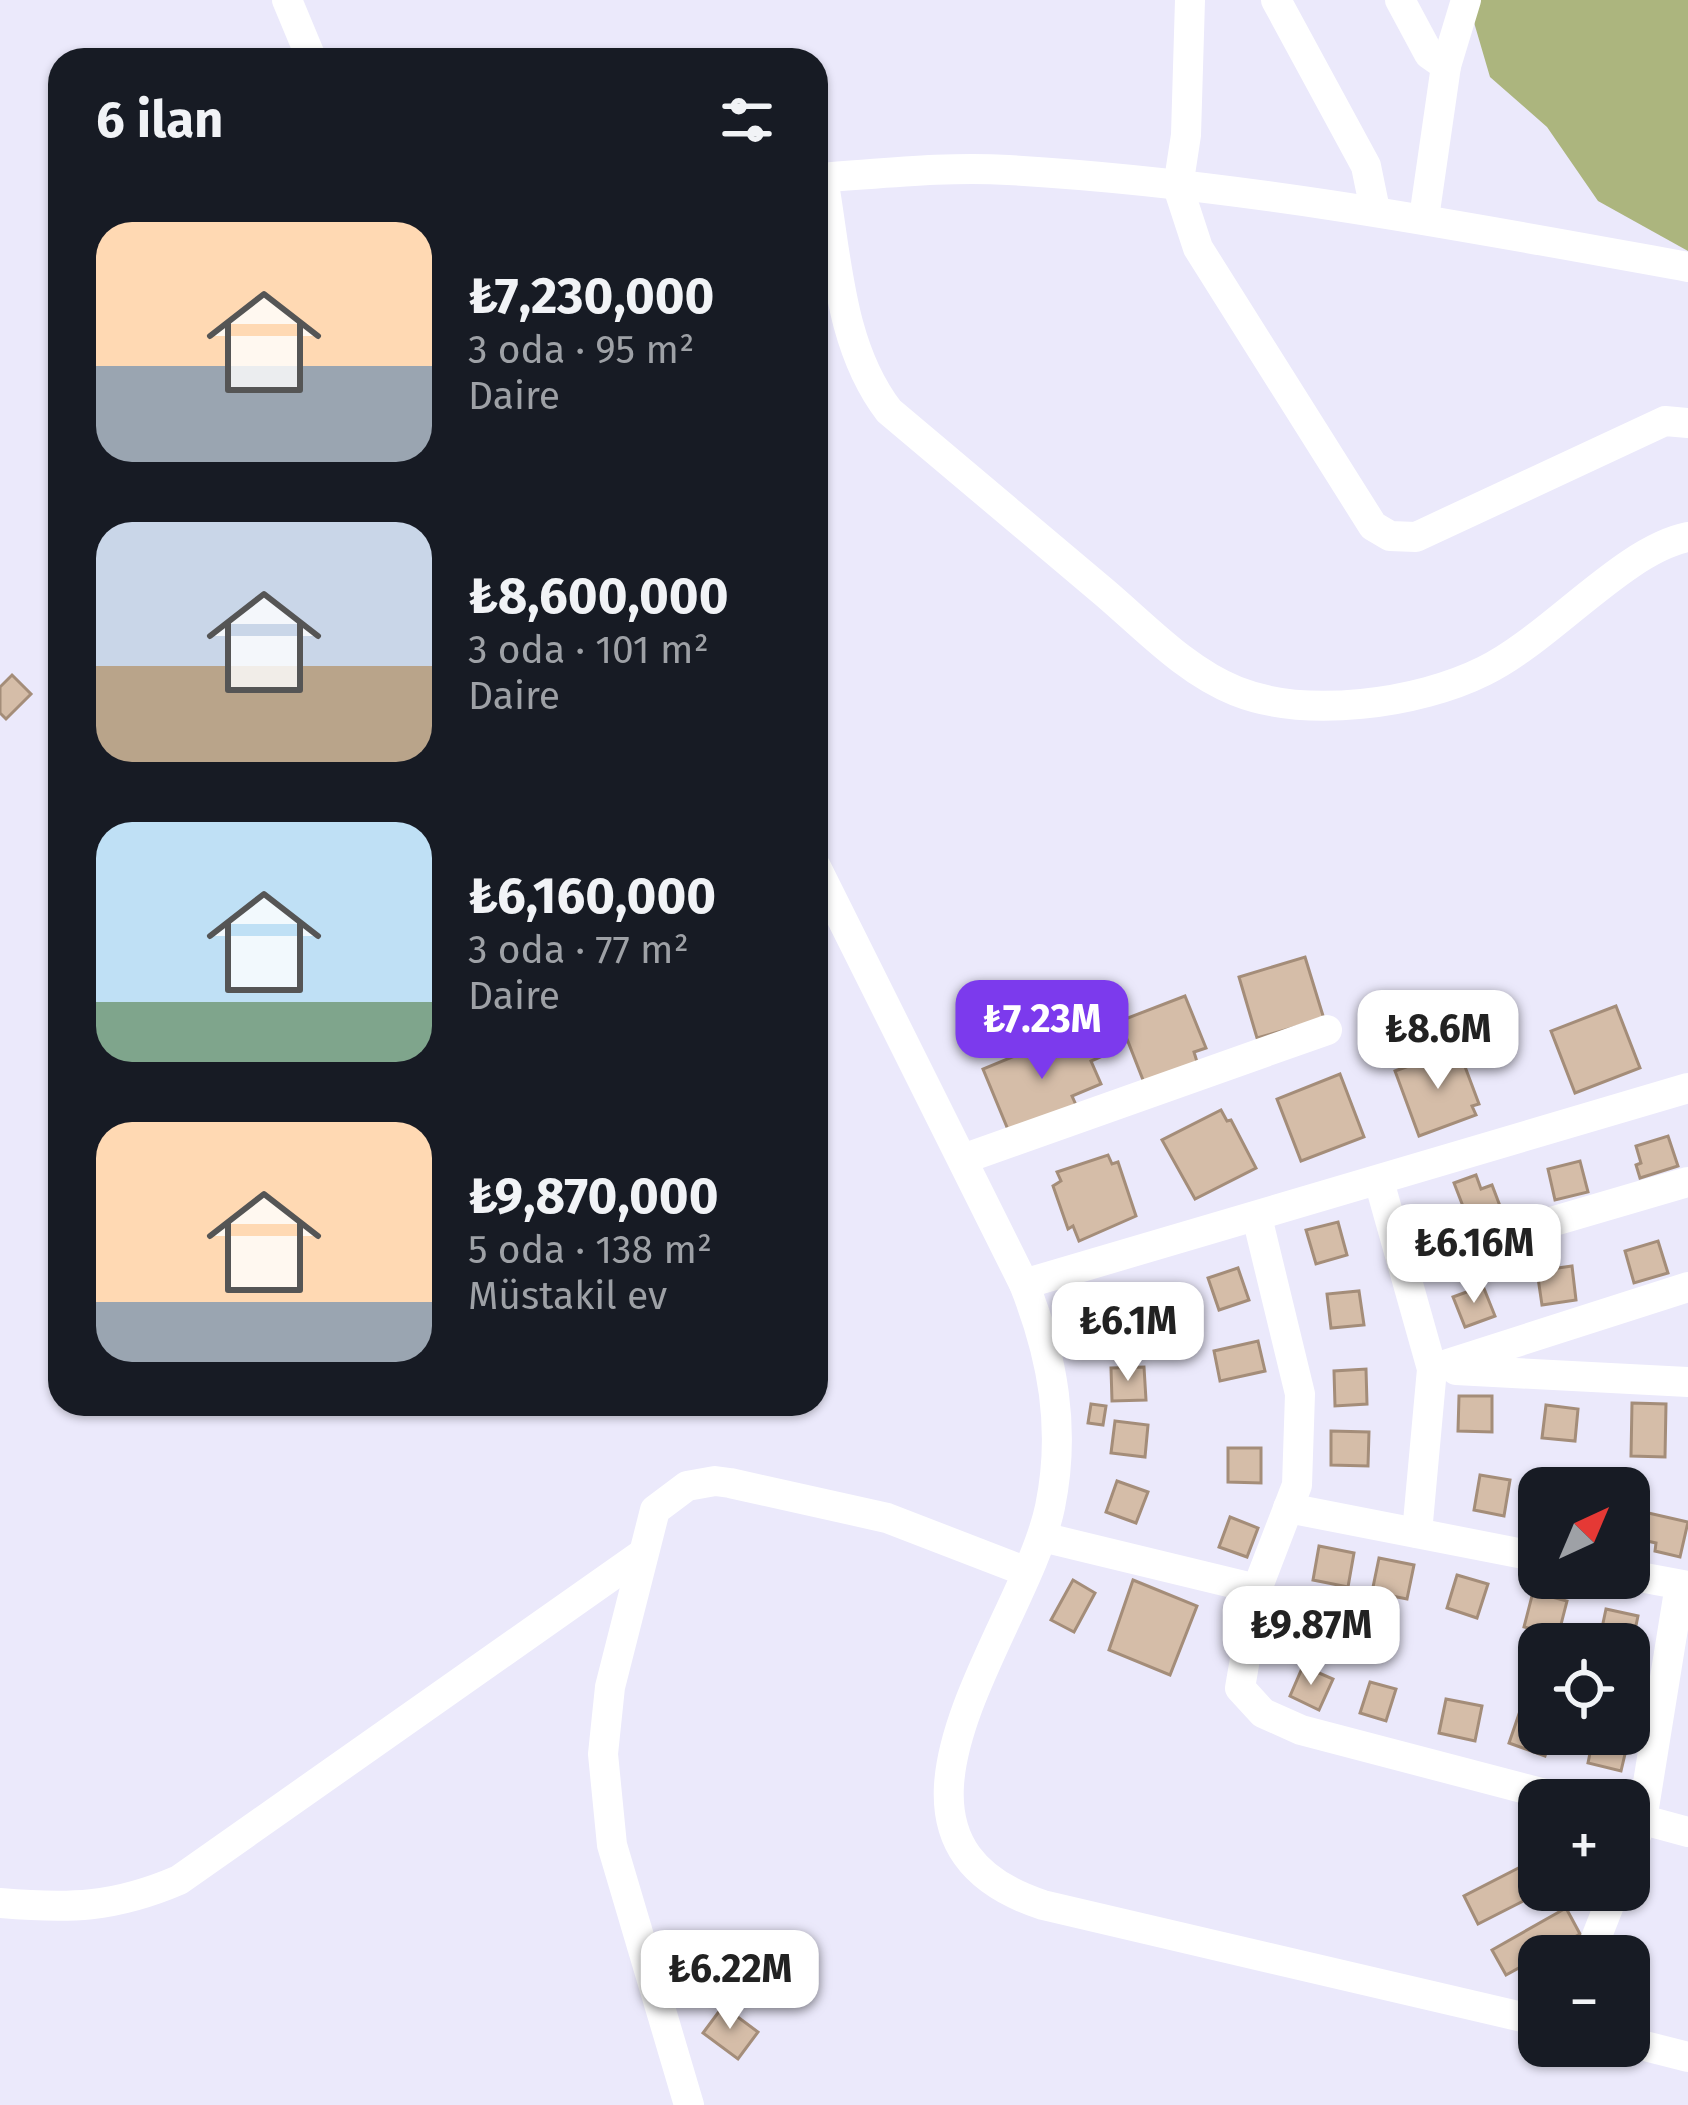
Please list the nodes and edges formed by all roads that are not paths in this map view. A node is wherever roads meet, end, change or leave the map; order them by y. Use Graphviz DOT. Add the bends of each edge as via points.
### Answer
graph roads {
  1 [pos="287,0"];
  2 [pos="1190,0"];
  3 [pos="1276,0"];
  4 [pos="1400,0"];
  5 [pos="1466,0"];
  6 [pos="307,48"];
  7 [pos="1446,67"];
  8 [pos="828,178"];
  9 [pos="1178,187"];
  10 [pos="1376,210"];
  11 [pos="1424,218"];
  12 [pos="828,220"];
  13 [pos="1688,267"];
  14 [pos="1688,423"];
  15 [pos="1688,537"];
  16 [pos="828,891"];
  17 [pos="1327,1030"];
  18 [pos="1688,1088"];
  19 [pos="963,1159"];
  20 [pos="1379,1180"];
  21 [pos="1688,1182"];
  22 [pos="1257,1217"];
  23 [pos="1403,1264"];
  24 [pos="1024,1284"];
  25 [pos="1688,1287"];
  26 [pos="1432,1369"];
  27 [pos="1688,1382"];
  28 [pos="1288,1508"];
  29 [pos="1417,1533"];
  30 [pos="1042,1537"];
  31 [pos="1518,1553"];
  32 [pos="641,1555"];
  33 [pos="1027,1572"];
  34 [pos="1650,1579"];
  35 [pos="1684,1585"];
  36 [pos="1257,1589"];
  37 [pos="1644,1779"];
  38 [pos="1518,1787"];
  39 [pos="1650,1822"];
  40 [pos="1688,1832"];
  41 [pos="0,1904"];
  42 [pos="1518,2016"];
  43 [pos="1650,2047"];
  44 [pos="1688,2057"];
  45 [pos="689,2105"];
  1 -- 6 [label="street"];
  2 -- 9 [label="street"];
  3 -- 10 [label="street" via="1366,166"];
  4 -- 7 [label="street" via="1429,54"];
  5 -- 7 [label="street"];
  7 -- 11 [label="street"];
  8 -- 9 [label="street" via="1004,169"];
  9 -- 10 [label="street"];
  9 -- 14 [label="street" via="1198,248 1381,532 1416,537 1665,421"];
  10 -- 11 [label="street"];
  11 -- 13 [label="street"];
  12 -- 15 [label="street" via="850,337 889,412 1179,656 1234,690 1304,707 1440,689 1508,659 1641,557"];
  16 -- 19 [label="street"];
  17 -- 19 [label="street"];
  18 -- 20 [label="street"];
  19 -- 24 [label="street"];
  20 -- 22 [label="street"];
  20 -- 23 [label="street"];
  21 -- 23 [label="street"];
  22 -- 24 [label="street"];
  22 -- 28 [label="street" via="1300,1394 1297,1485"];
  23 -- 26 [label="street"];
  24 -- 30 [label="street" via="1056,1399 1056,1473"];
  25 -- 26 [label="street"];
  26 -- 27 [label="street"];
  26 -- 29 [label="street"];
  28 -- 29 [label="street"];
  28 -- 36 [label="street"];
  29 -- 31 [label="street"];
  30 -- 33 [label="street"];
  30 -- 36 [label="street"];
  32 -- 33 [label="street" via="664,1500 716,1480 887,1518"];
  32 -- 41 [label="street" via="178,1880 88,1907"];
  32 -- 45 [label="street" via="610,1687 603,1787 619,1874"];
  33 -- 42 [label="street" via="973,1695 946,1799 956,1843 988,1880 1042,1905"];
  34 -- 35 [label="street"];
  35 -- 37 [label="street"];
  36 -- 38 [label="street" via="1240,1688 1263,1713"];
  39 -- 40 [label="street"];
  43 -- 44 [label="street"];
}
